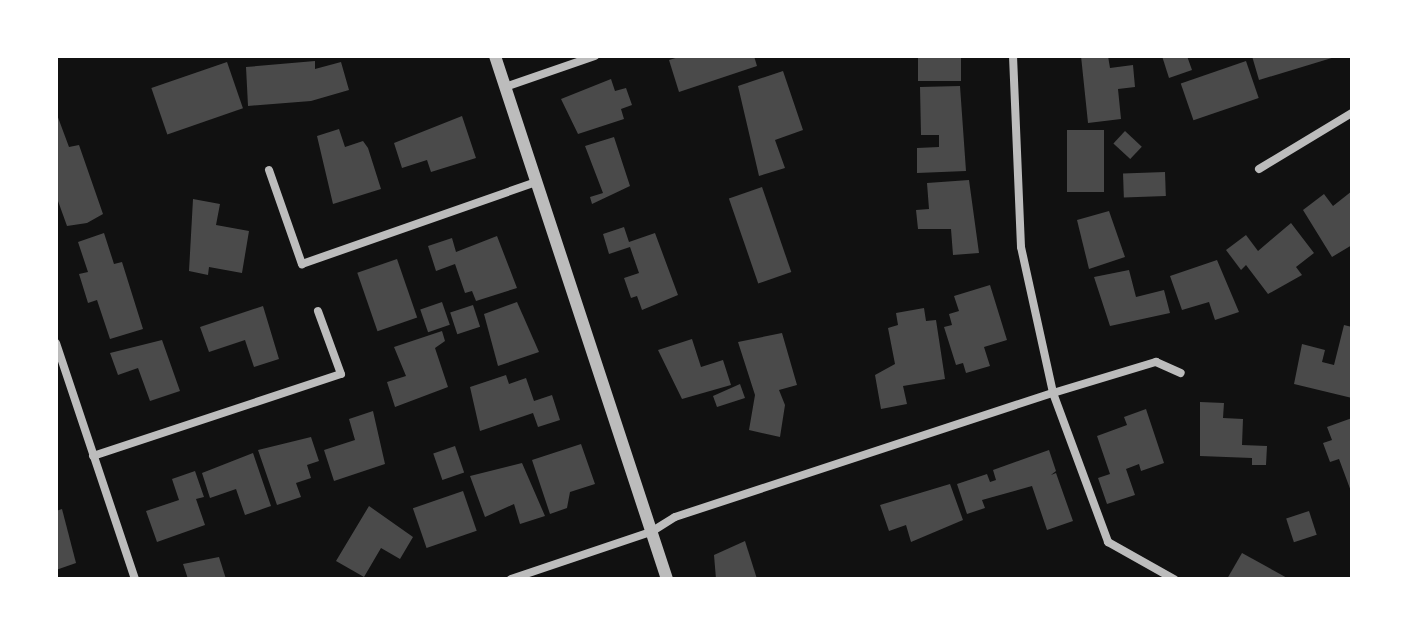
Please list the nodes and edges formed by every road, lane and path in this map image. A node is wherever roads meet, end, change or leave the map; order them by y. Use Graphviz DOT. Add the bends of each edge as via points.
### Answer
graph roads {
  1 [pos="495,56"];
  2 [pos="595,56"];
  3 [pos="1013,56"];
  4 [pos="505,87"];
  5 [pos="1352,113"];
  6 [pos="1259,169"];
  7 [pos="269,170"];
  8 [pos="536,182"];
  9 [pos="318,311"];
  10 [pos="56,343"];
  11 [pos="1181,373"];
  12 [pos="1053,393"];
  13 [pos="93,456"];
  14 [pos="651,532"];
  15 [pos="135,579"];
  16 [pos="511,579"];
  17 [pos="667,579"];
  18 [pos="1174,579"];
  1 -- 4 [label="street"];
  2 -- 4 [label="street"];
  3 -- 12 [label="street" via="1021,247"];
  4 -- 8 [label="street"];
  5 -- 6 [label="street"];
  7 -- 8 [label="street" via="302,264"];
  8 -- 14 [label="street"];
  9 -- 13 [label="street" via="341,374"];
  10 -- 13 [label="street"];
  11 -- 12 [label="street" via="1156,362"];
  12 -- 14 [label="street" via="675,517"];
  12 -- 18 [label="street" via="1108,542"];
  13 -- 15 [label="street"];
  14 -- 16 [label="street"];
  14 -- 17 [label="street"];
}
